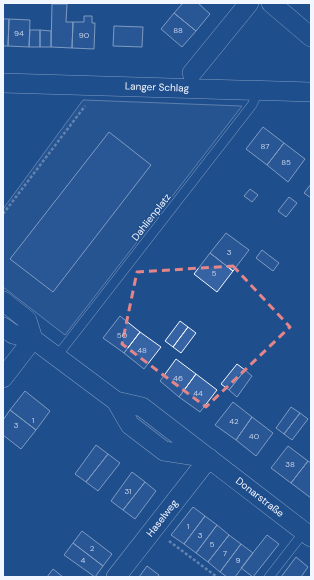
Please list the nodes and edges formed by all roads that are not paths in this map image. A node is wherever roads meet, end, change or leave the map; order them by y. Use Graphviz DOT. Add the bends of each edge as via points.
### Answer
graph roads {
  1 [pos="249,3"];
  2 [pos="272,3"];
  3 [pos="311,38"];
  4 [pos="192,80"];
  5 [pos="3,82"];
  6 [pos="259,90"];
  7 [pos="311,92"];
  8 [pos="3,301"];
  9 [pos="3,327"];
  10 [pos="33,339"];
  11 [pos="57,356"];
  12 [pos="3,378"];
  13 [pos="208,458"];
  14 [pos="308,534"];
  15 [pos="116,577"];
  16 [pos="269,577"];
  1 -- 4 [label="street"];
  2 -- 3 [label="street"];
  4 -- 5 [label="street, Langer Schlag" via="92,85"];
  4 -- 6 [label="street, Langer Schlag"];
  6 -- 7 [label="street, Langer Schlag"];
  6 -- 11 [label="lane, Dahlienplatz" via="252,105"];
  8 -- 10 [label="street" via="27,320"];
  9 -- 10 [label="street, Donarstraße" via="13,334"];
  10 -- 11 [label="street, Donarstraße"];
  10 -- 12 [label="street"];
  11 -- 13 [label="street, Donarstraße" via="116,401 130,425 164,451"];
  13 -- 14 [label="street, Donarstraße"];
  13 -- 15 [label="street, Haselweg"];
  14 -- 16 [label="lane"];
}
